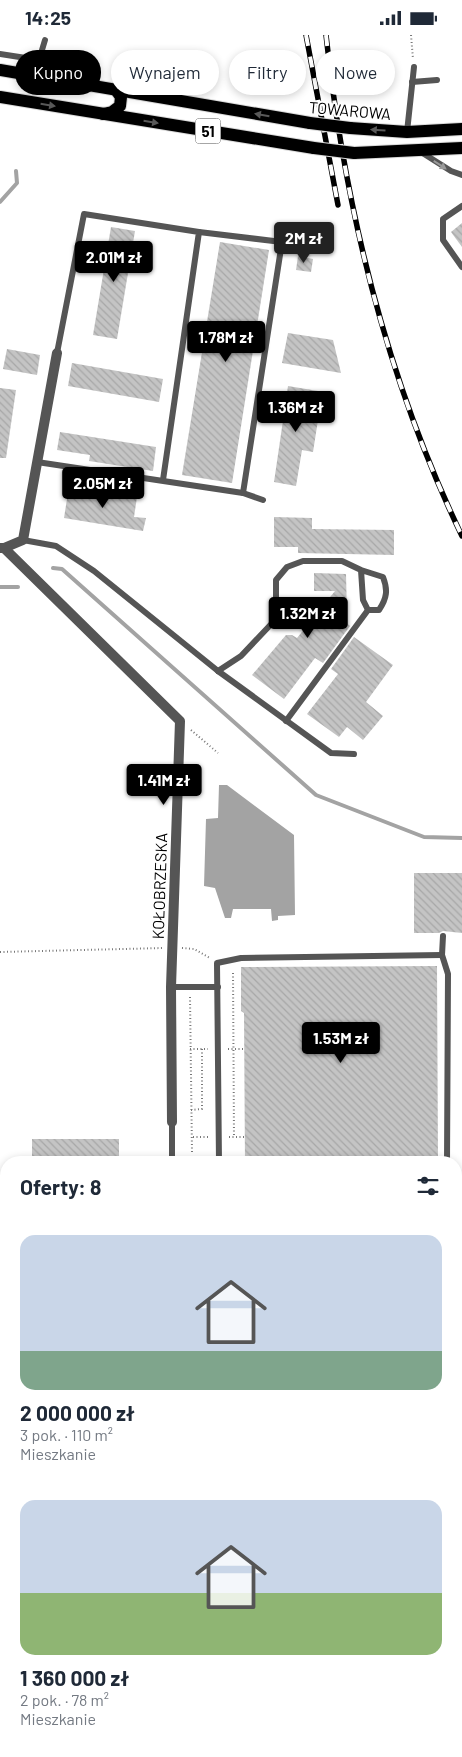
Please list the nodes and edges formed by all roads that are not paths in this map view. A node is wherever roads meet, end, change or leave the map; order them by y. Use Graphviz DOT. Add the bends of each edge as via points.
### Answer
graph roads {
  1 [pos="45,40"];
  2 [pos="0,55"];
  3 [pos="414,67"];
  4 [pos="0,70"];
  5 [pos="437,80"];
  6 [pos="412,82"];
  7 [pos="111,89"];
  8 [pos="120,95"];
  9 [pos="145,95"];
  10 [pos="0,97"];
  11 [pos="103,114"];
  12 [pos="462,129"];
  13 [pos="407,131"];
  14 [pos="462,148"];
  15 [pos="420,151"];
  16 [pos="462,175"];
  17 [pos="462,206"];
  18 [pos="199,231"];
  19 [pos="462,267"];
  20 [pos="57,353"];
  21 [pos="37,461"];
  22 [pos="163,480"];
  23 [pos="243,493"];
  24 [pos="263,500"];
  25 [pos="23,540"];
  26 [pos="2,548"];
  27 [pos="361,570"];
  28 [pos="368,610"];
  29 [pos="218,671"];
  30 [pos="286,721"];
  31 [pos="354,753"];
  32 [pos="443,936"];
  33 [pos="442,955"];
  34 [pos="171,987"];
  35 [pos="218,987"];
  36 [pos="172,1122"];
  37 [pos="172,1156"];
  38 [pos="219,1156"];
  39 [pos="447,1156"];
  1 -- 2 [label="lane" via="39,60"];
  3 -- 6 [label="lane"];
  4 -- 7 [label="main road, TOWAROWA / 51"];
  5 -- 6 [label="lane"];
  6 -- 13 [label="lane"];
  8 -- 11 [label="main road" via="120,106 112,113"];
  13 -- 9 [label="main road, TOWAROWA / 51, one-way, bridge" via="310,123"];
  10 -- 11 [label="main road, 51, one-way"];
  11 -- 15 [label="main road, 51, one-way, bridge" via="354,153"];
  12 -- 13 [label="main road, TOWAROWA / 51"];
  14 -- 15 [label="main road, 51"];
  15 -- 16 [label="lane, one-way"];
  17 -- 19 [label="lane" via="443,219 443,240"];
  18 -- 20 [label="lane" via="84,214"];
  18 -- 22 [label="lane"];
  18 -- 23 [label="lane" via="282,242"];
  20 -- 21 [label="street"];
  21 -- 22 [label="lane"];
  21 -- 25 [label="street"];
  22 -- 23 [label="lane"];
  23 -- 24 [label="lane"];
  25 -- 26 [label="street"];
  25 -- 29 [label="lane" via="56,546 94,571"];
  26 -- 34 [label="street, KOŁOBRZESKA" via="180,721"];
  27 -- 28 [label="lane" via="363,601"];
  27 -- 28 [label="lane" via="383,577 388,589 386,601 379,610"];
  27 -- 29 [label="lane" via="342,561 303,561 287,567 276,580 276,619 241,656"];
  28 -- 30 [label="lane"];
  29 -- 30 [label="lane"];
  30 -- 31 [label="lane" via="331,753"];
  32 -- 33 [label="lane"];
  33 -- 35 [label="lane" via="241,958 217,963"];
  33 -- 39 [label="lane" via="448,974"];
  34 -- 35 [label="lane"];
  34 -- 36 [label="street, KOŁOBRZESKA"];
  35 -- 38 [label="lane"];
  36 -- 37 [label="lane"];
}
